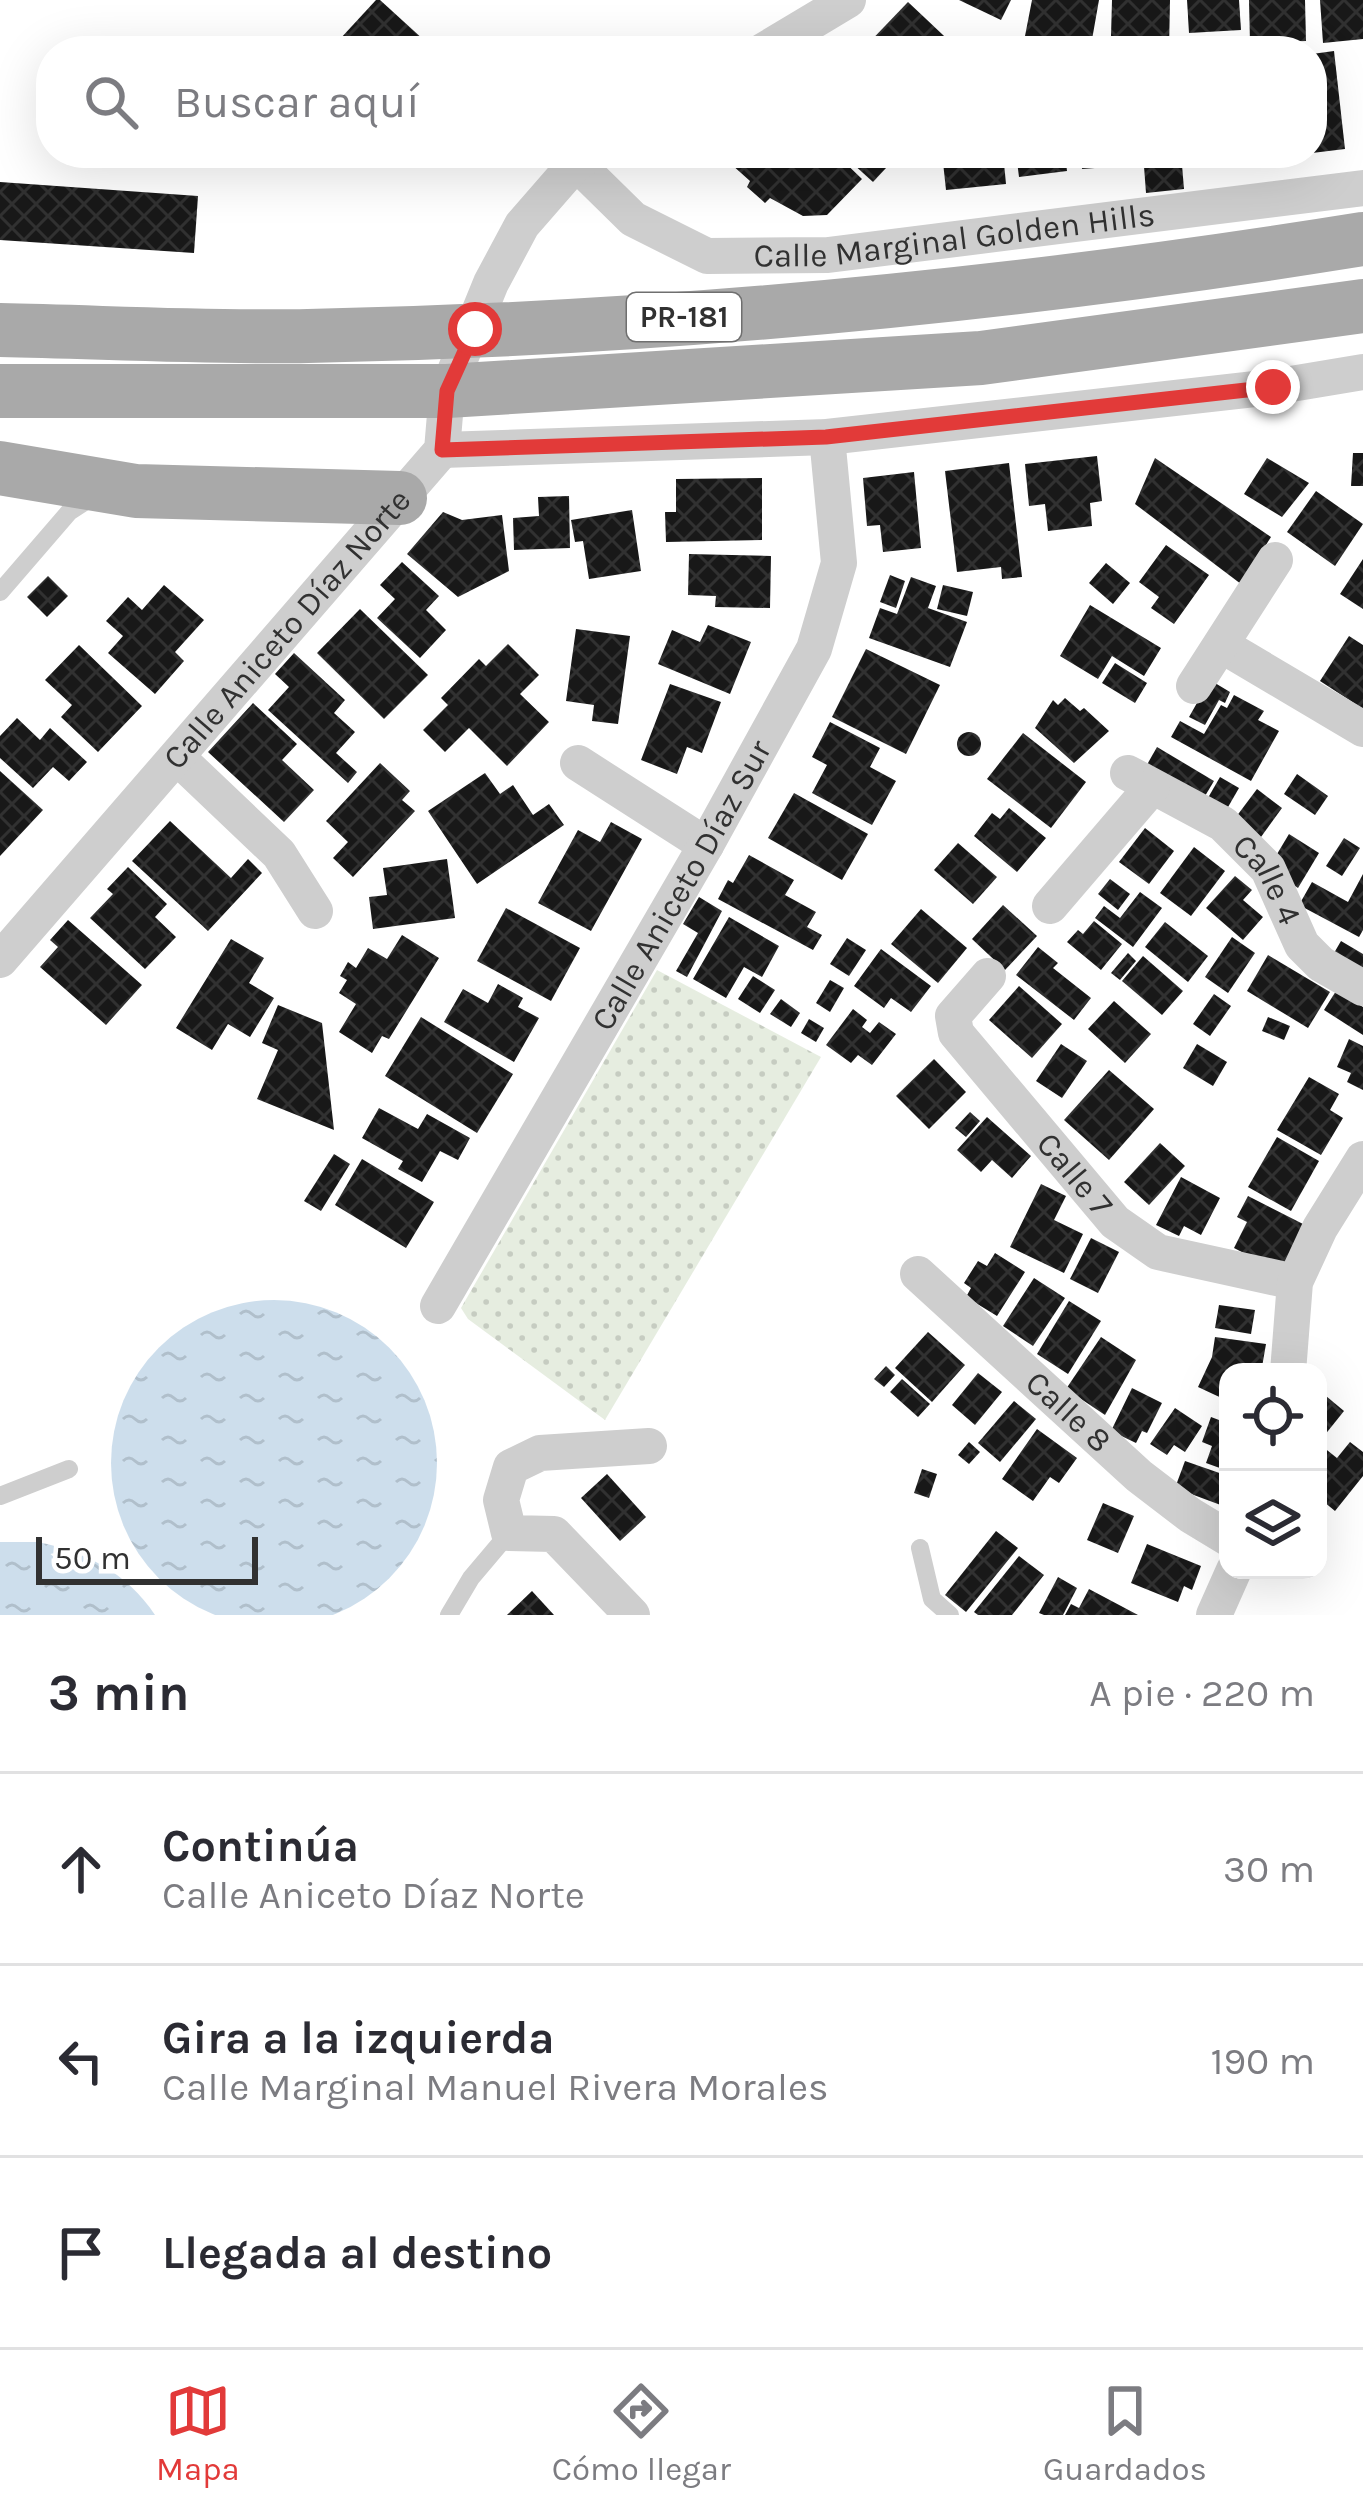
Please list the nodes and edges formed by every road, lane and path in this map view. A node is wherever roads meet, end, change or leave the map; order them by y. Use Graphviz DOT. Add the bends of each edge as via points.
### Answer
graph roads {
  1 [pos="848,0"];
  2 [pos="788,36"];
  3 [pos="576,168"];
  4 [pos="593,168"];
  5 [pos="1363,188"];
  6 [pos="1363,239"];
  7 [pos="1363,306"];
  8 [pos="475,329"];
  9 [pos="0,330"];
  10 [pos="1363,372"];
  11 [pos="0,391"];
  12 [pos="447,391"];
  13 [pos="826,437"];
  14 [pos="442,450"];
  15 [pos="0,468"];
  16 [pos="108,487"];
  17 [pos="400,498"];
  18 [pos="0,560"];
  19 [pos="1275,560"];
  20 [pos="22,567"];
  21 [pos="0,592"];
  22 [pos="1223,646"];
  23 [pos="1194,686"];
  24 [pos="1363,729"];
  25 [pos="178,758"];
  26 [pos="578,763"];
  27 [pos="706,845"];
  28 [pos="1050,906"];
  29 [pos="315,910"];
  30 [pos="0,960"];
  31 [pos="988,976"];
  32 [pos="1363,988"];
  33 [pos="1363,1159"];
  34 [pos="918,1274"];
  35 [pos="1295,1282"];
  36 [pos="438,1306"];
  37 [pos="1289,1363"];
  38 [pos="649,1447"];
  39 [pos="69,1469"];
  40 [pos="0,1496"];
  41 [pos="509,1533"];
  42 [pos="1219,1533"];
  43 [pos="920,1548"];
  44 [pos="1230,1579"];
  45 [pos="449,1615"];
  46 [pos="632,1615"];
  47 [pos="950,1615"];
  48 [pos="1214,1615"];
  1 -- 2 [label="street"];
  3 -- 8 [label="street" via="522,225"];
  4 -- 5 [label="street, Calle Marginal Golden Hills" via="633,219 706,256 828,255"];
  6 -- 8 [label="main road, PR-181" via="789,311"];
  7 -- 12 [label="main road, PR-181" via="981,358"];
  8 -- 9 [label="main road, PR-181" via="305,336"];
  8 -- 12 [label="street"];
  10 -- 13 [label="street"];
  11 -- 12 [label="main road, PR-181"];
  12 -- 14 [label="street"];
  13 -- 14 [label="street"];
  13 -- 27 [label="street, Calle Aniceto Díaz Sur" via="839,563 814,649"];
  14 -- 17 [label="street, Calle Aniceto Díaz Norte"];
  15 -- 16 [label="main road"];
  16 -- 17 [label="main road"];
  16 -- 20 [label="lane" via="69,512"];
  17 -- 25 [label="street, Calle Aniceto Díaz Norte"];
  18 -- 20 [label="lane"];
  19 -- 22 [label="street"];
  20 -- 21 [label="lane"];
  22 -- 23 [label="street"];
  22 -- 24 [label="street"];
  25 -- 29 [label="street" via="279,854"];
  25 -- 30 [label="street, Calle Aniceto Díaz Norte"];
  26 -- 27 [label="street"];
  27 -- 36 [label="street, Calle Aniceto Díaz Sur"];
  28 -- 32 [label="street, Calle 4" via="1140,780 1223,824 1268,869 1302,945"];
  31 -- 35 [label="street, Calle 7" via="953,1016 956,1033 1114,1222 1158,1252"];
  33 -- 35 [label="street"];
  34 -- 42 [label="street, Calle 8" via="1139,1476"];
  35 -- 37 [label="street"];
  38 -- 41 [label="street" via="540,1453 512,1467 501,1500"];
  39 -- 40 [label="lane"];
  41 -- 45 [label="lane"];
  41 -- 46 [label="street" via="554,1534"];
  43 -- 47 [label="lane" via="932,1599"];
  44 -- 48 [label="street"];
}
